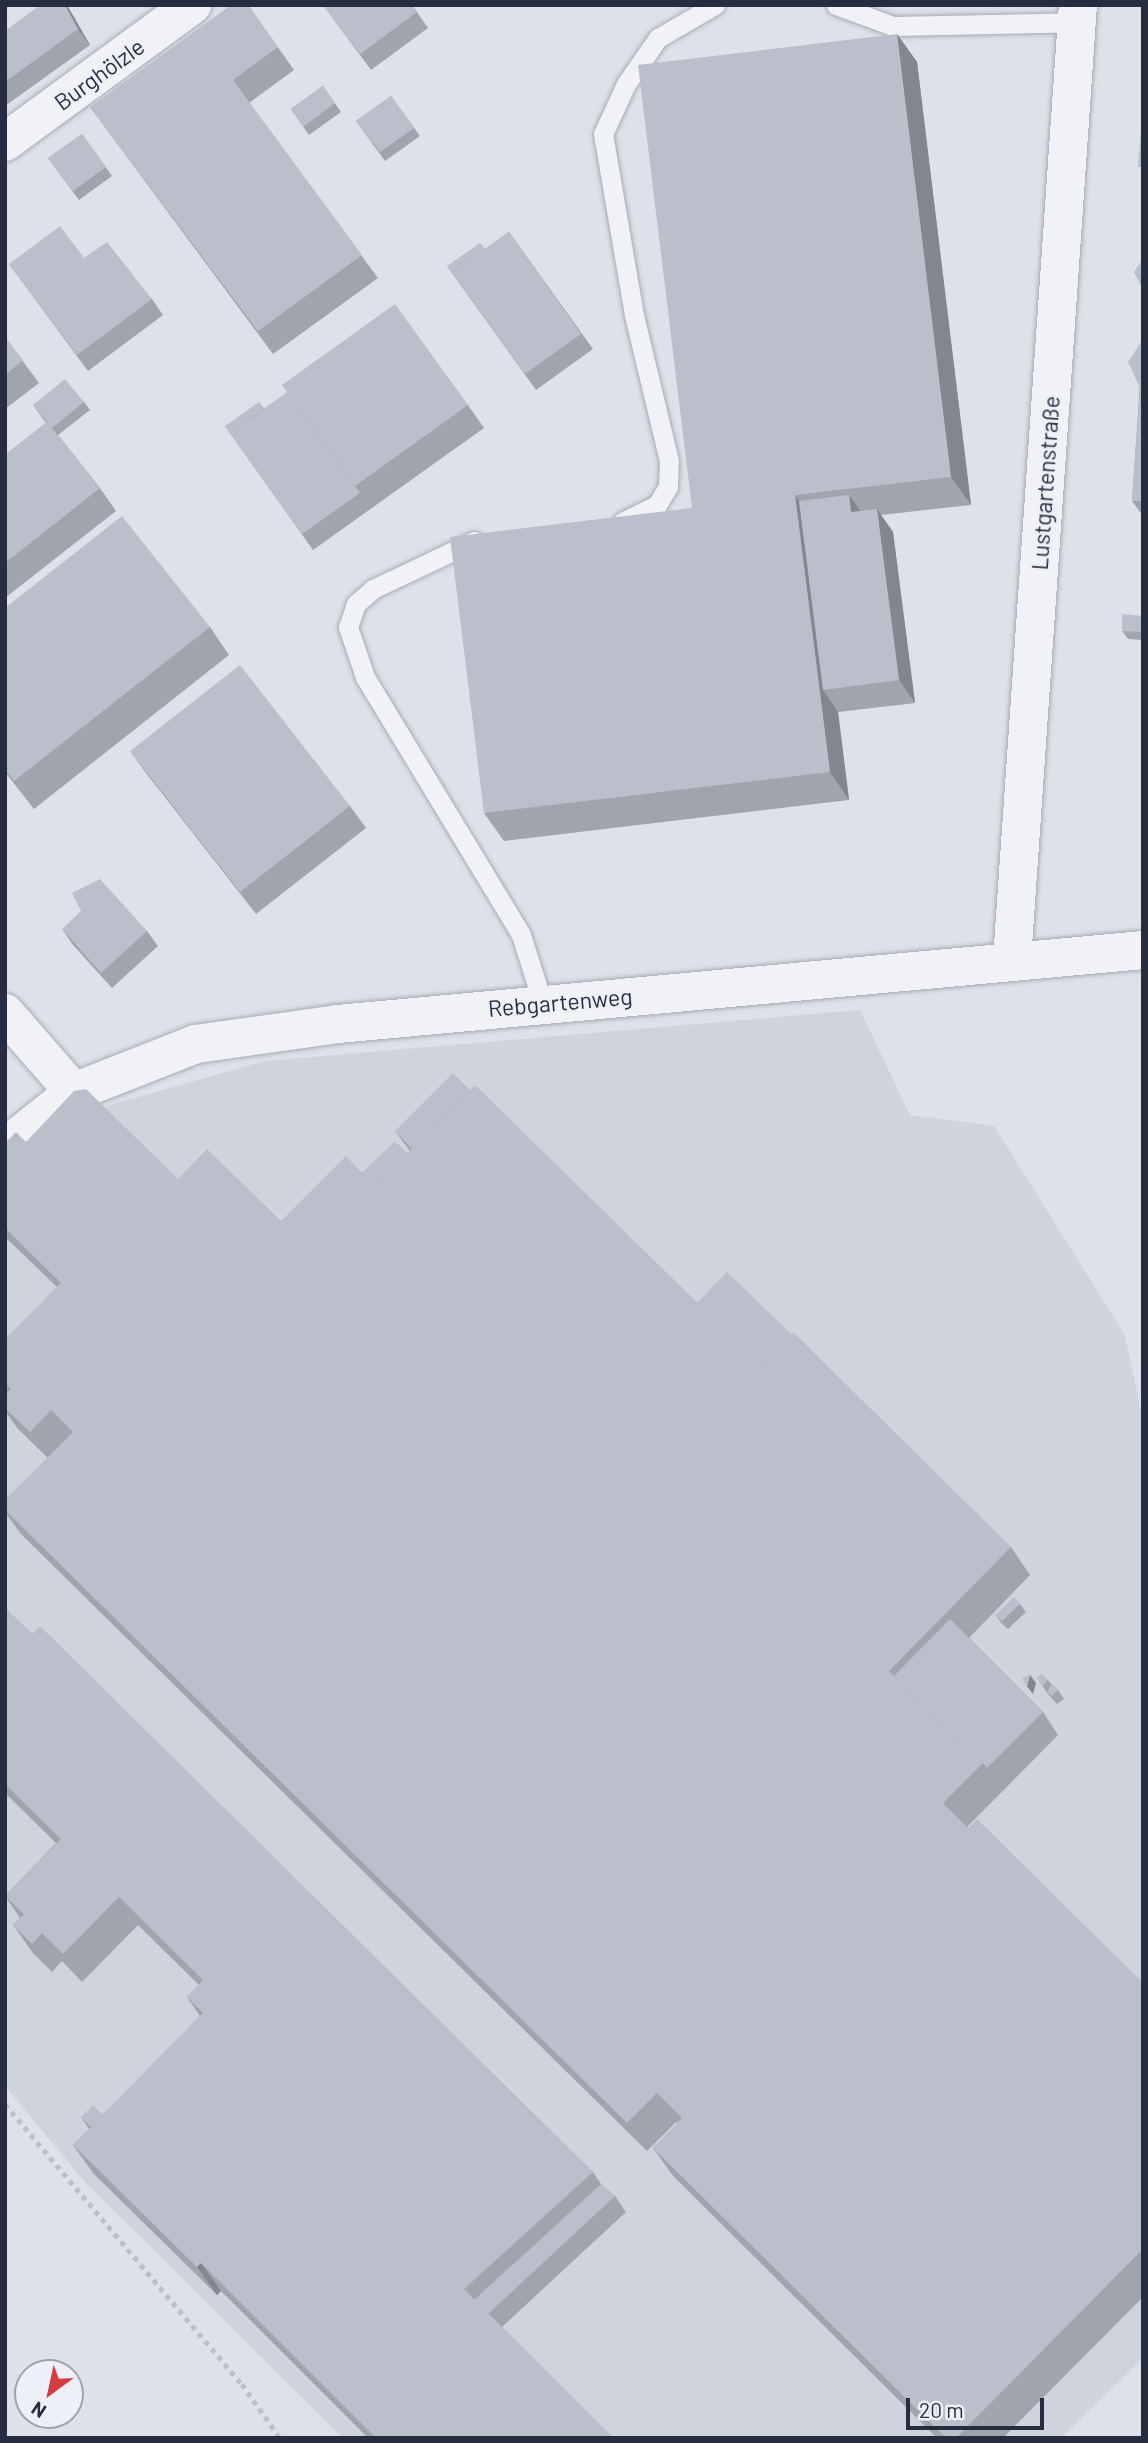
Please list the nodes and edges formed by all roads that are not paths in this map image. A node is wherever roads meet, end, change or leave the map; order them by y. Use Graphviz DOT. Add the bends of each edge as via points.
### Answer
graph roads {
  1 [pos="192,5"];
  2 [pos="715,5"];
  3 [pos="836,5"];
  4 [pos="1077,14"];
  5 [pos="5,142"];
  6 [pos="597,528"];
  7 [pos="492,538"];
  8 [pos="1143,950"];
  9 [pos="1012,960"];
  10 [pos="543,1004"];
  11 [pos="5,1013"];
  12 [pos="74,1093"];
  13 [pos="5,1147"];
  1 -- 5 [label="street, Burghölzle"];
  2 -- 6 [label="lane" via="658,38 626,84 603,134 634,315 669,461 668,487 657,505 635,519"];
  3 -- 4 [label="lane" via="893,26"];
  4 -- 9 [label="street, Lustgartenstraße"];
  7 -- 10 [label="lane" via="439,553 373,589 356,604 348,627 365,677 520,935"];
  8 -- 9 [label="street, Rebgartenweg"];
  9 -- 10 [label="street, Rebgartenweg"];
  10 -- 12 [label="street, Rebgartenweg" via="195,1044"];
  11 -- 12 [label="street"];
  12 -- 13 [label="street, Rebgartenweg"];
}
